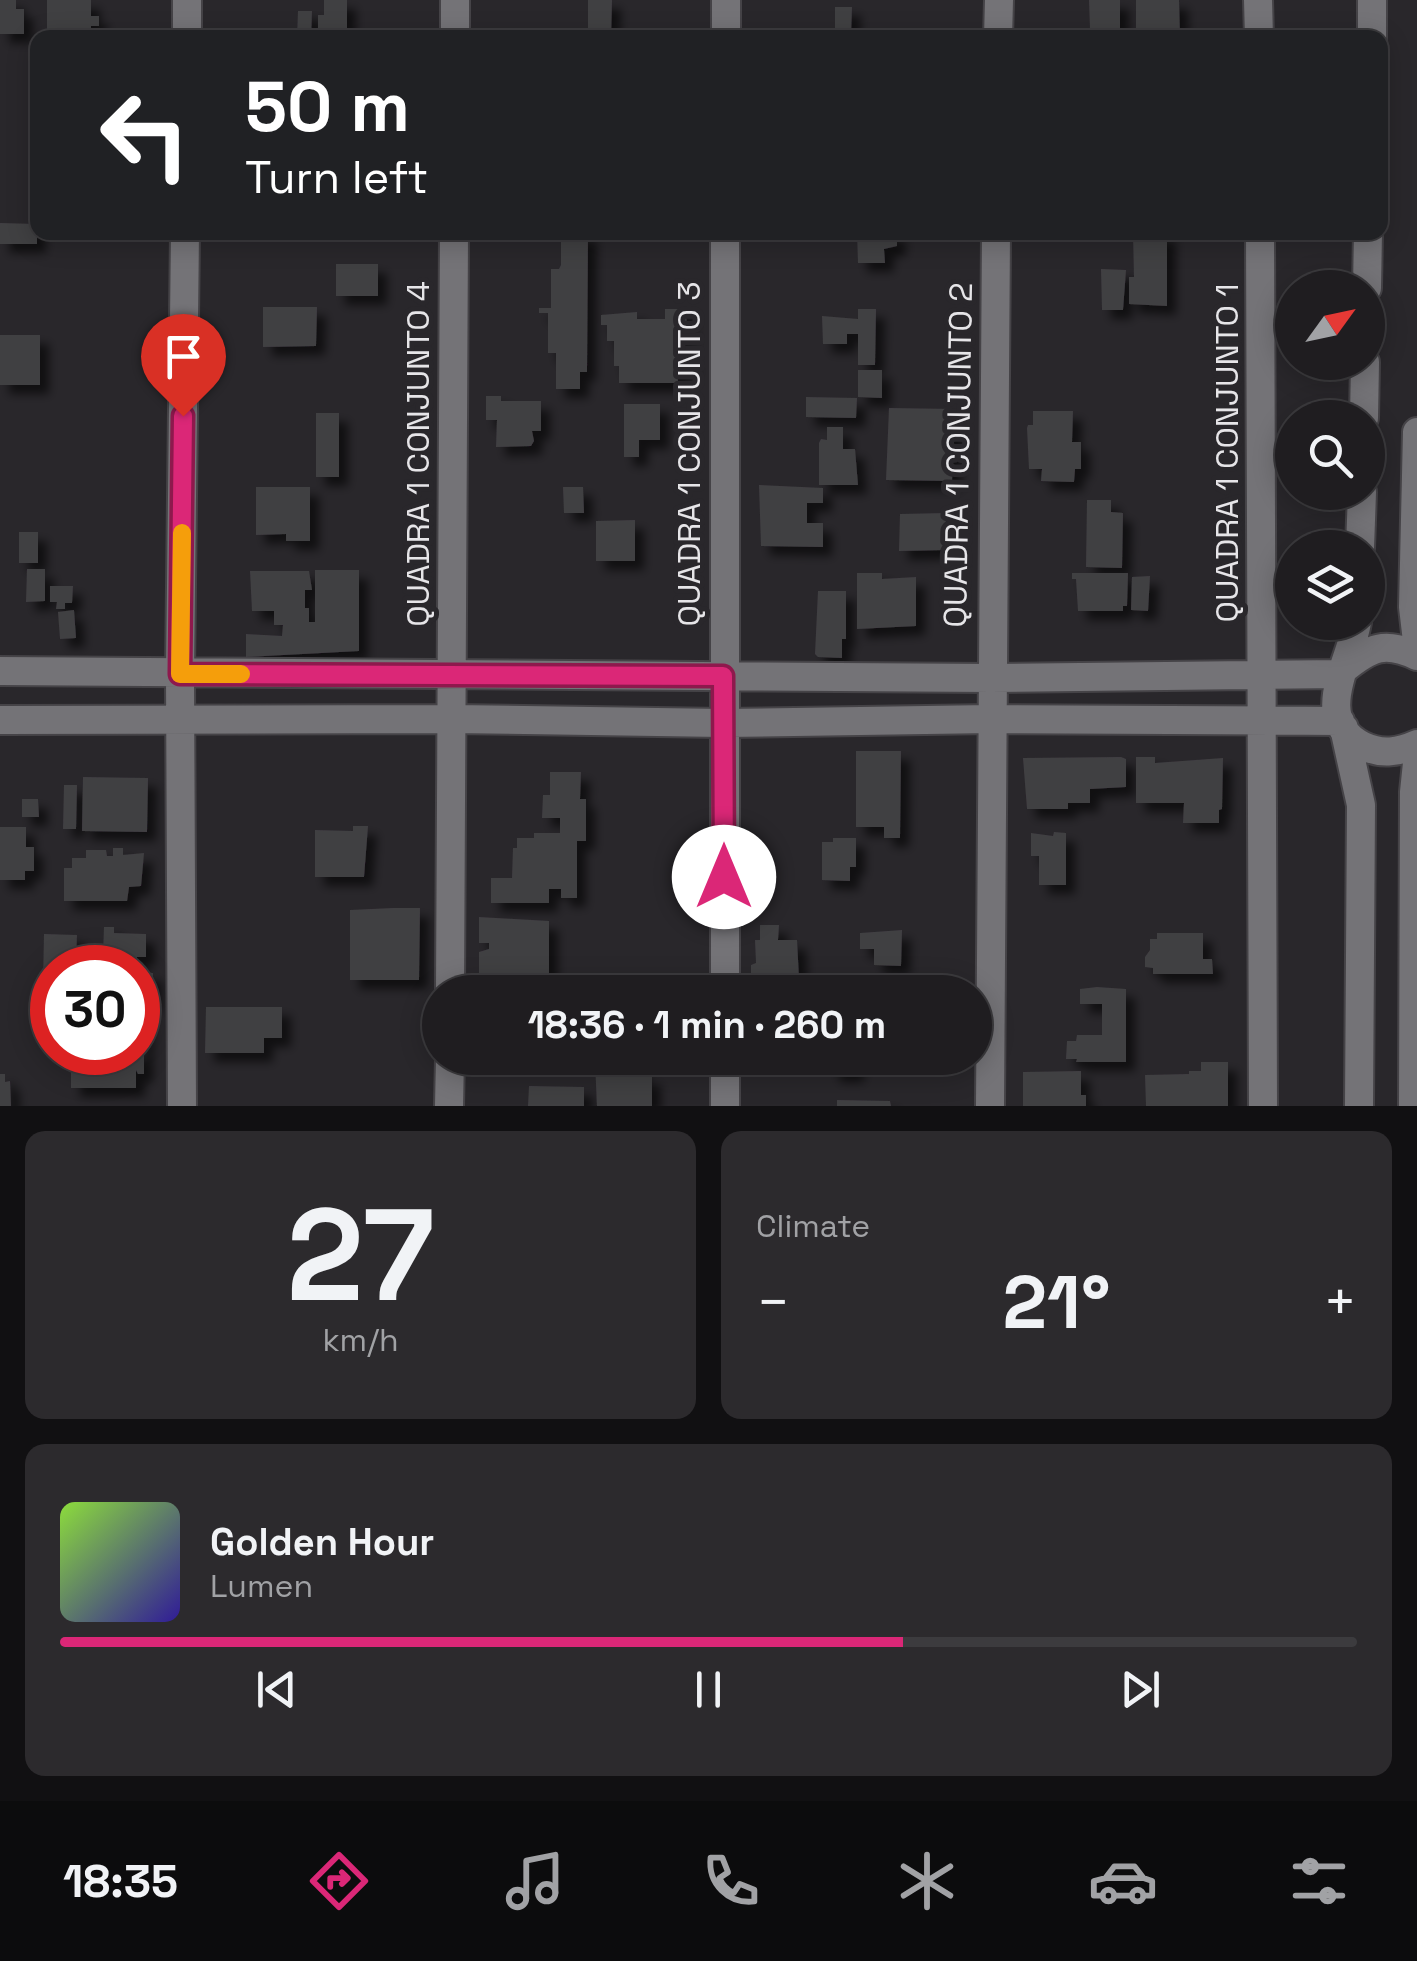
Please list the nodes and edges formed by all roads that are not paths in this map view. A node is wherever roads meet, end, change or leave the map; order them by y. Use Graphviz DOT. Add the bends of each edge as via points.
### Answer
graph roads {
  1 [pos="187,0"];
  2 [pos="455,0"];
  3 [pos="726,0"];
  4 [pos="999,0"];
  5 [pos="1258,0"];
  6 [pos="1372,1"];
  7 [pos="186,30"];
  8 [pos="455,30"];
  9 [pos="726,30"];
  10 [pos="998,30"];
  11 [pos="1259,30"];
  12 [pos="1372,30"];
  13 [pos="185,240"];
  14 [pos="454,240"];
  15 [pos="725,240"];
  16 [pos="996,240"];
  17 [pos="1260,240"];
  18 [pos="1368,240"];
  19 [pos="1367,270"];
  20 [pos="1417,432"];
  21 [pos="1351,640"];
  22 [pos="1417,640"];
  23 [pos="1417,656"];
  24 [pos="0,671"];
  25 [pos="1343,671"];
  26 [pos="180,674"];
  27 [pos="1264,674"];
  28 [pos="451,676"];
  29 [pos="723,676"];
  30 [pos="991,678"];
  31 [pos="452,719"];
  32 [pos="991,719"];
  33 [pos="0,720"];
  34 [pos="182,721"];
  35 [pos="1264,722"];
  36 [pos="723,723"];
  37 [pos="1342,725"];
  38 [pos="1417,744"];
  39 [pos="1417,763"];
  40 [pos="450,975"];
  41 [pos="725,975"];
  42 [pos="450,1075"];
  43 [pos="725,1075"];
  44 [pos="182,1106"];
  45 [pos="449,1106"];
  46 [pos="725,1106"];
  47 [pos="990,1106"];
  48 [pos="1263,1106"];
  49 [pos="1359,1106"];
  50 [pos="1413,1106"];
  1 -- 7 [label="street"];
  2 -- 8 [label="street"];
  3 -- 9 [label="street"];
  4 -- 10 [label="street"];
  5 -- 11 [label="street"];
  6 -- 12 [label="street"];
  13 -- 26 [label="street"];
  14 -- 28 [label="street, QUADRA 1 CONJUNTO 4"];
  15 -- 29 [label="street, QUADRA 1 CONJUNTO 3"];
  16 -- 30 [label="street, QUADRA 1 CONJUNTO 2"];
  17 -- 27 [label="street, QUADRA 1 CONJUNTO 1"];
  18 -- 19 [label="street"];
  20 -- 22 [label="street"];
  21 -- 25 [label="street"];
  23 -- 25 [label="street" via="1396,646 1368,650"];
  24 -- 26 [label="street"];
  25 -- 27 [label="street"];
  25 -- 37 [label="street" via="1336,689"];
  26 -- 28 [label="street"];
  26 -- 34 [label="street"];
  27 -- 30 [label="street"];
  27 -- 35 [label="street, QUADRA 1 CONJUNTO 1"];
  28 -- 29 [label="street"];
  28 -- 31 [label="street, QUADRA 1 CONJUNTO 4"];
  29 -- 30 [label="street"];
  29 -- 36 [label="street, QUADRA 1 CONJUNTO 3"];
  30 -- 32 [label="street, QUADRA 1 CONJUNTO 2"];
  31 -- 34 [label="street"];
  31 -- 36 [label="street"];
  31 -- 40 [label="street, QUADRA 1 CONJUNTO 4"];
  32 -- 35 [label="street"];
  32 -- 36 [label="street"];
  32 -- 47 [label="street, QUADRA 1 CONJUNTO 2"];
  33 -- 34 [label="street"];
  34 -- 44 [label="street"];
  35 -- 37 [label="street"];
  35 -- 48 [label="street, QUADRA 1 CONJUNTO 1"];
  36 -- 41 [label="street, QUADRA 1 CONJUNTO 3"];
  37 -- 38 [label="street" via="1359,744 1379,752"];
  37 -- 49 [label="street" via="1360,805"];
  39 -- 50 [label="street"];
  42 -- 45 [label="street"];
  43 -- 46 [label="street"];
}
